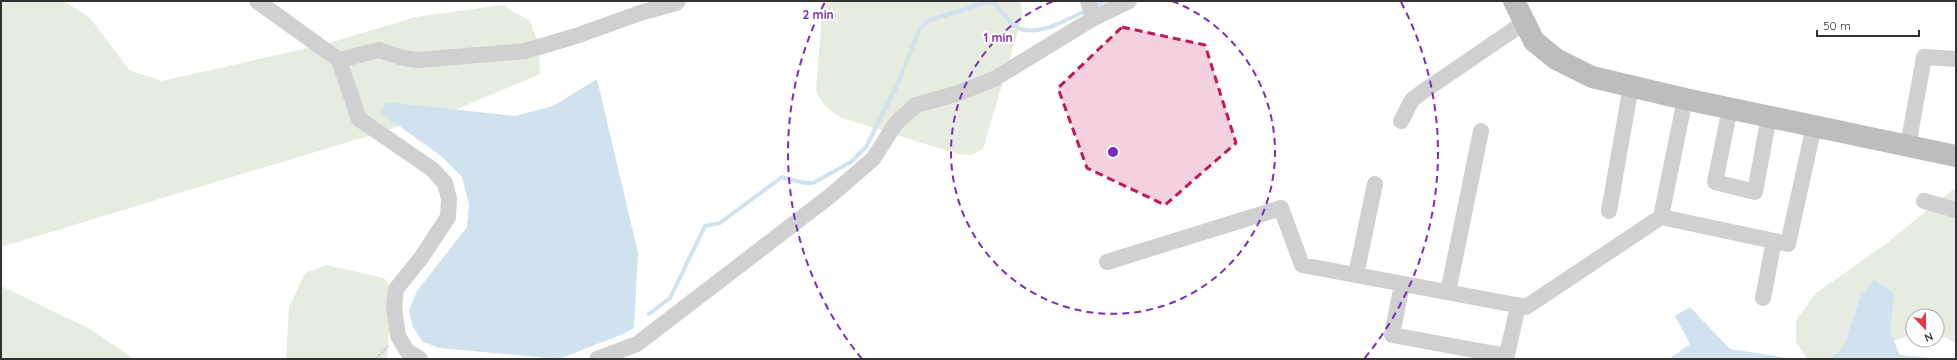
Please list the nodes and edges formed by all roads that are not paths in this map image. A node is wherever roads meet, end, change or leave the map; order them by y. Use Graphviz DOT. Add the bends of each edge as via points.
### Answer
graph roads {
  1 [pos="257,1"];
  2 [pos="678,1"];
  3 [pos="1088,1"];
  4 [pos="1129,1"];
  5 [pos="1514,1"];
  6 [pos="1094,18"];
  7 [pos="1525,22"];
  8 [pos="1956,59"];
  9 [pos="338,60"];
  10 [pos="1631,86"];
  11 [pos="1685,99"];
  12 [pos="1730,108"];
  13 [pos="1769,116"];
  14 [pos="1401,121"];
  15 [pos="1814,126"];
  16 [pos="1481,131"];
  17 [pos="1908,146"];
  18 [pos="1956,156"];
  19 [pos="1375,184"];
  20 [pos="1924,201"];
  21 [pos="1956,210"];
  22 [pos="1609,211"];
  23 [pos="1661,217"];
  24 [pos="1774,241"];
  25 [pos="1107,262"];
  26 [pos="1356,275"];
  27 [pos="1402,284"];
  28 [pos="1448,292"];
  29 [pos="1763,298"];
  30 [pos="1518,306"];
  31 [pos="1507,358"];
  32 [pos="420,359"];
  33 [pos="597,359"];
  1 -- 9 [label="street"];
  2 -- 9 [label="street" via="525,51 418,60 379,50"];
  3 -- 6 [label="street"];
  4 -- 6 [label="street"];
  5 -- 7 [label="street"];
  6 -- 33 [label="street" via="994,79 959,93 916,105 896,123 873,159 830,196 637,344"];
  7 -- 10 [label="street" via="1534,41 1556,59 1592,76"];
  7 -- 14 [label="street" via="1412,100"];
  8 -- 17 [label="street" via="1924,57"];
  9 -- 32 [label="street" via="359,119 432,169 445,183 448,194 448,217 422,258 396,289 394,307 398,336 406,351"];
  10 -- 11 [label="street"];
  10 -- 22 [label="street"];
  11 -- 12 [label="street"];
  11 -- 23 [label="street"];
  12 -- 13 [label="street"];
  12 -- 13 [label="street" via="1715,182 1755,192"];
  13 -- 15 [label="street"];
  15 -- 17 [label="street"];
  15 -- 24 [label="street" via="1788,244"];
  16 -- 28 [label="street"];
  17 -- 18 [label="street"];
  19 -- 26 [label="street"];
  20 -- 21 [label="street"];
  23 -- 24 [label="street"];
  23 -- 30 [label="street" via="1526,307"];
  24 -- 29 [label="street"];
  25 -- 26 [label="street" via="1281,208 1302,265"];
  26 -- 27 [label="street"];
  27 -- 28 [label="street"];
  27 -- 31 [label="street" via="1392,335"];
  28 -- 30 [label="street"];
  30 -- 31 [label="street"];
}
